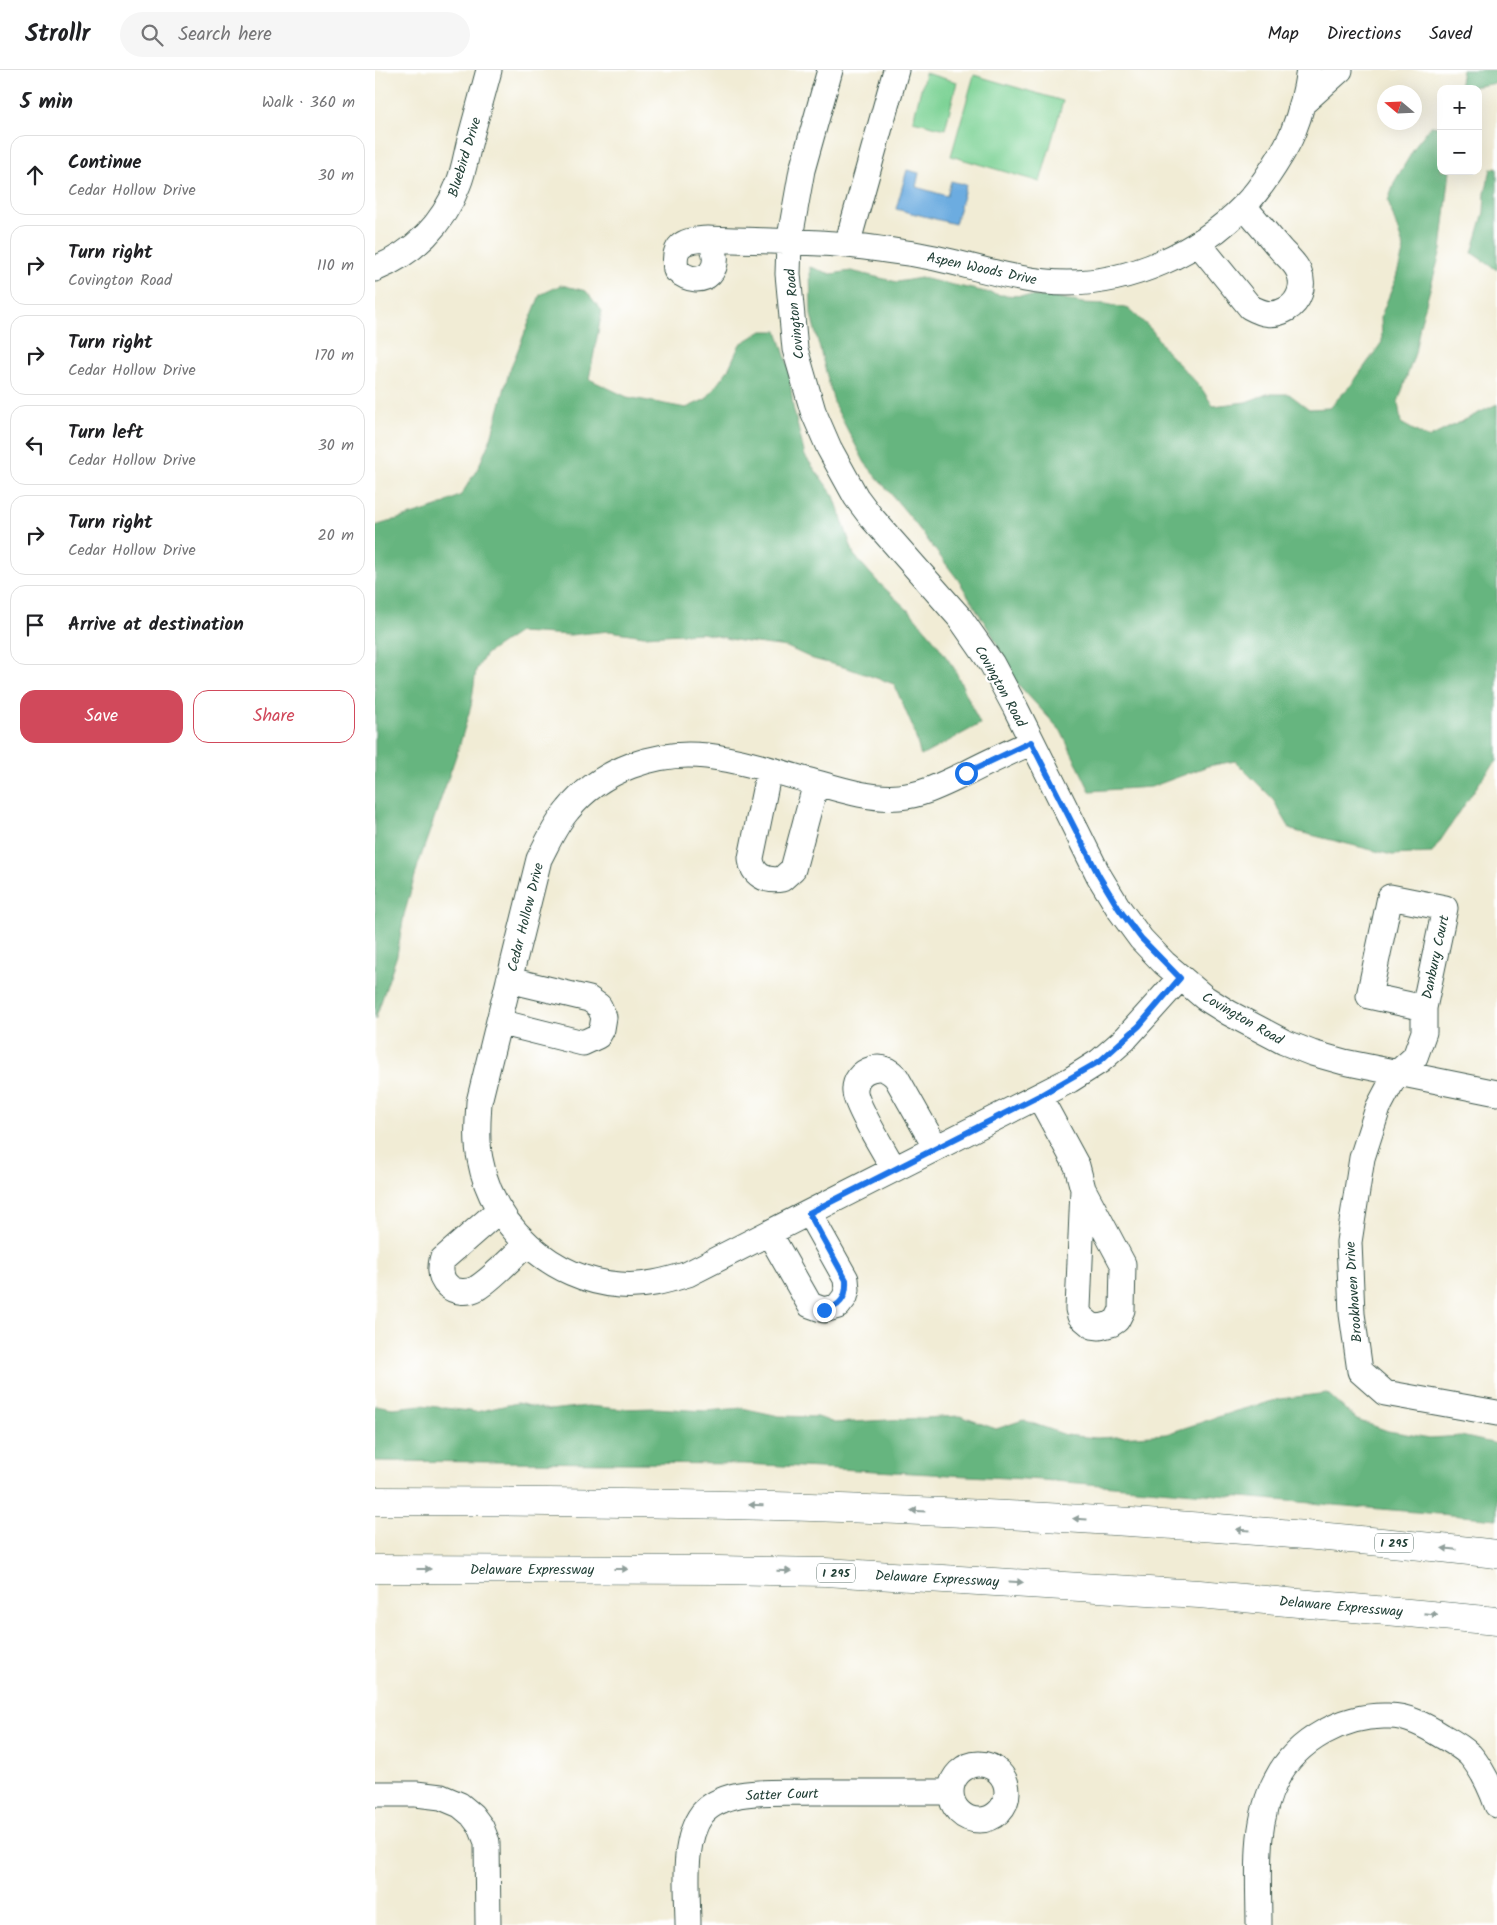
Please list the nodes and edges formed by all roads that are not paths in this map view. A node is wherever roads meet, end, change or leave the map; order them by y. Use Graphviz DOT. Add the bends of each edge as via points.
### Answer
graph roads {
  1 [pos="489,70"];
  2 [pos="829,70"];
  3 [pos="896,70"];
  4 [pos="1309,70"];
  5 [pos="1340,70"];
  6 [pos="1302,104"];
  7 [pos="1244,207"];
  8 [pos="708,239"];
  9 [pos="1198,242"];
  10 [pos="789,243"];
  11 [pos="847,245"];
  12 [pos="375,269"];
  13 [pos="1031,742"];
  14 [pos="769,770"];
  15 [pos="816,783"];
  16 [pos="1180,978"];
  17 [pos="509,980"];
  18 [pos="1424,1008"];
  19 [pos="499,1022"];
  20 [pos="1396,1074"];
  21 [pos="1497,1093"];
  22 [pos="1039,1096"];
  23 [pos="936,1148"];
  24 [pos="894,1169"];
  25 [pos="1083,1188"];
  26 [pos="498,1210"];
  27 [pos="809,1213"];
  28 [pos="769,1233"];
  29 [pos="527,1244"];
  30 [pos="1497,1412"];
  31 [pos="375,1501"];
  32 [pos="1497,1554"];
  33 [pos="375,1569"];
  34 [pos="1497,1621"];
  35 [pos="951,1792"];
  36 [pos="375,1794"];
  37 [pos="1497,1805"];
  38 [pos="488,1925"];
  39 [pos="688,1925"];
  40 [pos="1259,1925"];
  1 -- 12 [label="street, Bluebird Drive" via="459,184 445,213 415,246 394,261"];
  2 -- 10 [label="street, Covington Road" via="802,170"];
  3 -- 11 [label="street"];
  4 -- 6 [label="street, Aspen Woods Drive"];
  5 -- 6 [label="street"];
  6 -- 7 [label="street, Aspen Woods Drive" via="1282,154"];
  7 -- 9 [label="street, Aspen Woods Drive"];
  7 -- 9 [label="street" via="1299,270 1302,287 1292,306 1271,314 1251,307"];
  8 -- 10 [label="street"];
  9 -- 11 [label="street, Aspen Woods Drive" via="1175,256 1123,276 1096,282 1065,283 1022,279 925,256"];
  10 -- 11 [label="street, Aspen Woods Drive"];
  10 -- 13 [label="street, Covington Road" via="795,349 813,411 829,448 871,517 960,618 992,664"];
  13 -- 15 [label="street, Cedar Hollow Drive" via="914,795 897,798 871,796"];
  13 -- 16 [label="street, Covington Road" via="1119,909 1141,938"];
  14 -- 15 [label="street, Cedar Hollow Drive"];
  14 -- 15 [label="street" via="751,858 757,874 767,880 782,879 793,869"];
  14 -- 17 [label="street, Cedar Hollow Drive" via="708,756 657,758 621,770 586,791 554,828 539,859"];
  16 -- 20 [label="street, Covington Road" via="1229,1013 1285,1042 1312,1053"];
  16 -- 22 [label="street, Cedar Hollow Drive" via="1139,1026 1100,1061"];
  17 -- 19 [label="street, Cedar Hollow Drive"];
  17 -- 19 [label="street, Cedar Hollow Drive" via="589,999 599,1006 604,1017 602,1029 591,1041 578,1043"];
  18 -- 18 [label="street, Danbury Court" via="1445,908 1390,897 1369,996"];
  18 -- 20 [label="street, Danbury Court" via="1424,1032 1415,1057"];
  19 -- 26 [label="street, Cedar Hollow Drive" via="479,1102 477,1136 488,1190"];
  20 -- 21 [label="street, Covington Road"];
  20 -- 30 [label="street, Brookhaven Drive" via="1378,1108 1362,1158 1349,1242 1352,1314 1360,1371 1385,1393"];
  22 -- 23 [label="street, Cedar Hollow Drive"];
  22 -- 25 [label="street" via="1077,1166"];
  23 -- 24 [label="street, Cedar Hollow Drive"];
  23 -- 24 [label="street" via="896,1076 883,1068 867,1070 856,1082 856,1098"];
  24 -- 27 [label="street, Cedar Hollow Drive"];
  26 -- 29 [label="street, Cedar Hollow Drive"];
  26 -- 29 [label="street" via="442,1260 441,1276 447,1285 465,1292 476,1288"];
  27 -- 28 [label="street, Cedar Hollow Drive"];
  27 -- 28 [label="street" via="846,1280 845,1297 838,1306 824,1310 810,1305"];
  28 -- 29 [label="street, Cedar Hollow Drive" via="688,1274 659,1283 637,1285 603,1283 581,1277 550,1261"];
  32 -- 31 [label="highway, I 295, one-way" via="1291,1533 874,1509 731,1504"];
  33 -- 34 [label="highway, Delaware Expressway / I 295, one-way" via="835,1573 1199,1594"];
  35 -- 39 [label="street, Satter Court" via="756,1793 721,1800 703,1814 690,1844 687,1862"];
  36 -- 38 [label="street" via="441,1796 472,1815 487,1842"];
  37 -- 40 [label="street" via="1479,1767 1469,1755 1425,1726 1411,1720 1374,1716 1332,1728 1311,1740 1291,1758 1267,1798 1259,1857"];
}
